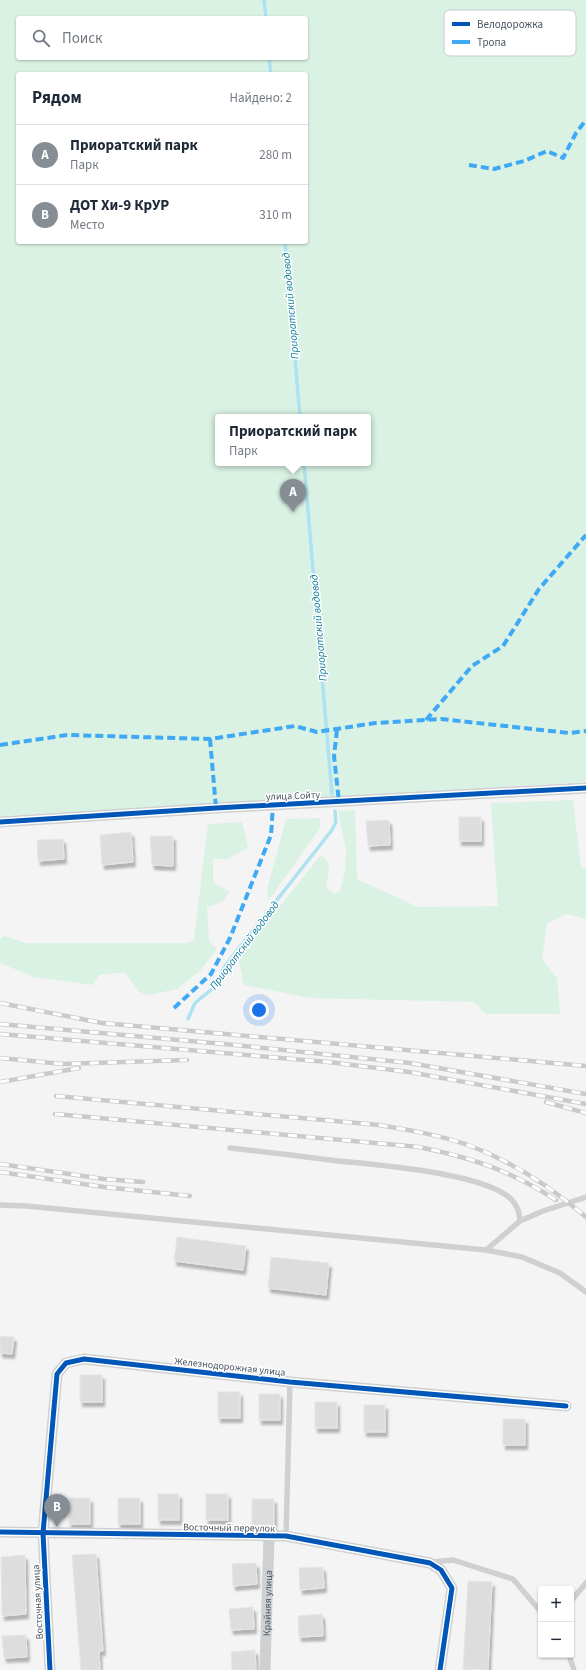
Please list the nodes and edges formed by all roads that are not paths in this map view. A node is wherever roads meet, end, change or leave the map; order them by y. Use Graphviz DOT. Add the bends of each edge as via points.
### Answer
graph roads {
  1 [pos="586,788"];
  2 [pos="0,822"];
  3 [pos="230,1148"];
  4 [pos="586,1197"];
  5 [pos="0,1205"];
  6 [pos="520,1221"];
  7 [pos="486,1250"];
  8 [pos="586,1292"];
  9 [pos="290,1382"];
  10 [pos="566,1406"];
  11 [pos="0,1532"];
  12 [pos="43,1533"];
  13 [pos="269,1536"];
  14 [pos="286,1536"];
  15 [pos="430,1563"];
  16 [pos="586,1584"];
  17 [pos="574,1598"];
  18 [pos="538,1608"];
  19 [pos="570,1658"];
  20 [pos="50,1670"];
  21 [pos="265,1670"];
  22 [pos="440,1670"];
  23 [pos="574,1670"];
  1 -- 2 [label="street, улица Сойту"];
  3 -- 6 [label="lane" via="406,1168 477,1182 496,1189 511,1199 518,1208"];
  4 -- 6 [label="lane"];
  5 -- 7 [label="lane"];
  6 -- 7 [label="lane"];
  7 -- 8 [label="lane" via="522,1257 560,1273"];
  9 -- 10 [label="street, Железнодорожная улица"];
  9 -- 12 [label="street, Железнодорожная улица" via="84,1359 66,1363 57,1374"];
  9 -- 14 [label="lane"];
  11 -- 12 [label="street, Восточный переулок"];
  12 -- 13 [label="street, Восточный переулок"];
  12 -- 20 [label="street, Восточная улица"];
  13 -- 14 [label="street, Восточный переулок"];
  13 -- 21 [label="street, Крайняя улица"];
  14 -- 15 [label="street, Восточный переулок"];
  15 -- 18 [label="lane" via="453,1560 513,1579"];
  15 -- 22 [label="street" via="441,1570 452,1588"];
  16 -- 17 [label="lane"];
  19 -- 23 [label="lane"];
}
